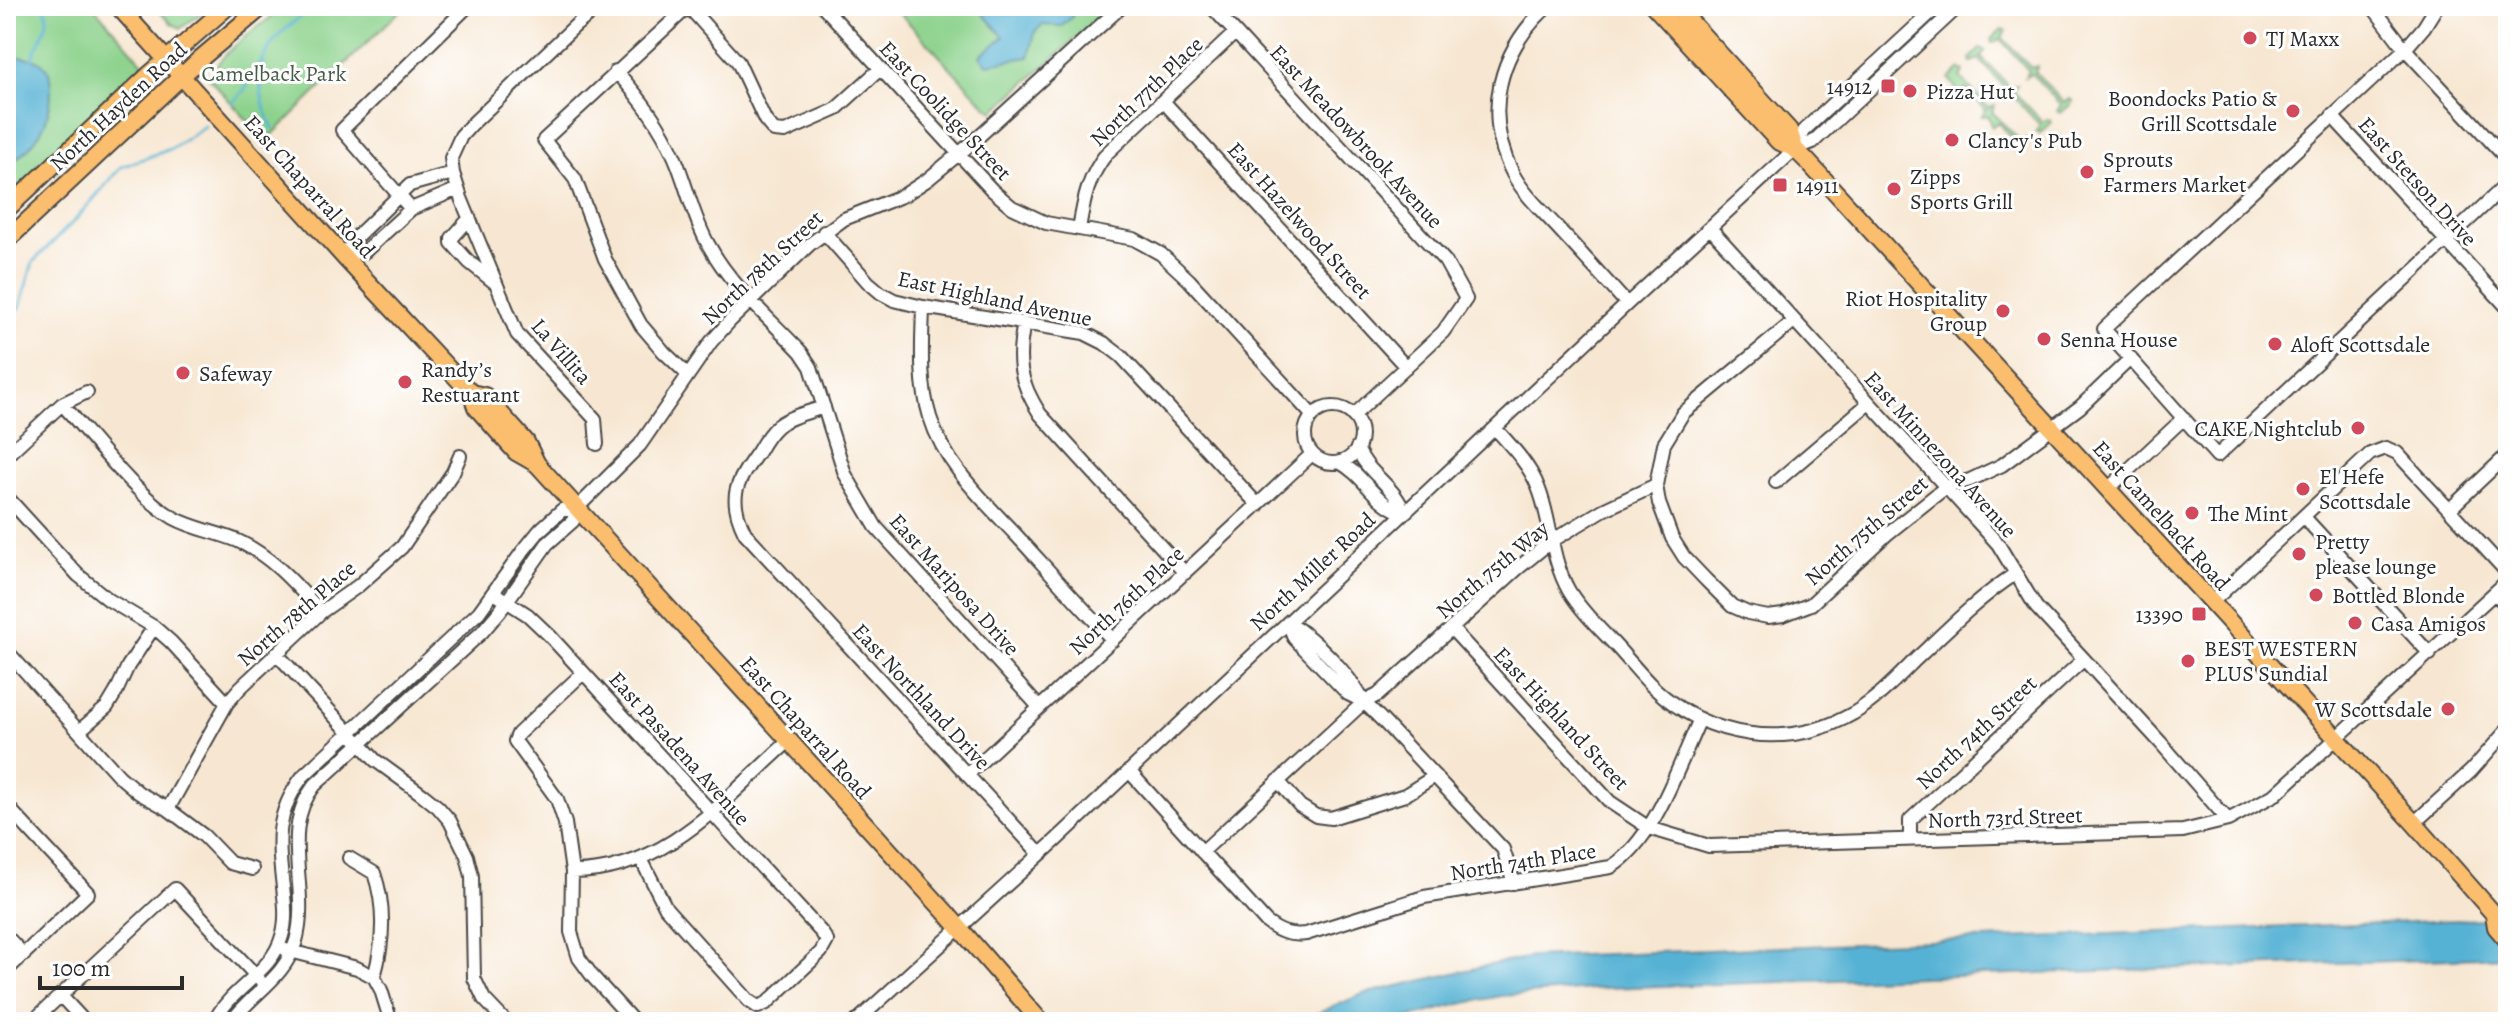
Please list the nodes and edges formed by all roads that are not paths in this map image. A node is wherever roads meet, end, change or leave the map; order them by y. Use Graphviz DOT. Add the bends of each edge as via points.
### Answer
graph roads {
  1 [pos="118,6"];
  2 [pos="228,6"];
  3 [pos="263,6"];
  4 [pos="468,6"];
  5 [pos="600,6"];
  6 [pos="688,6"];
  7 [pos="823,6"];
  8 [pos="1122,6"];
  9 [pos="1211,6"];
  10 [pos="1548,6"];
  11 [pos="1654,6"];
  12 [pos="1676,6"];
  13 [pos="1938,6"];
  14 [pos="1959,6"];
  15 [pos="2372,6"];
  16 [pos="2437,6"];
  17 [pos="1235,33"];
  18 [pos="2405,49"];
  19 [pos="167,59"];
  20 [pos="880,69"];
  21 [pos="616,71"];
  22 [pos="182,76"];
  23 [pos="1164,102"];
  24 [pos="2332,116"];
  25 [pos="1795,149"];
  26 [pos="960,153"];
  27 [pos="2508,160"];
  28 [pos="453,173"];
  29 [pos="2508,183"];
  30 [pos="458,189"];
  31 [pos="400,196"];
  32 [pos="411,209"];
  33 [pos="6,210"];
  34 [pos="378,216"];
  35 [pos="469,219"];
  36 [pos="390,229"];
  37 [pos="1079,229"];
  38 [pos="1711,229"];
  39 [pos="824,232"];
  40 [pos="6,241"];
  41 [pos="2446,242"];
  42 [pos="347,255"];
  43 [pos="495,283"];
  44 [pos="752,300"];
  45 [pos="1627,304"];
  46 [pos="923,307"];
  47 [pos="2508,308"];
  48 [pos="1794,321"];
  49 [pos="1024,323"];
  50 [pos="2131,358"];
  51 [pos="1406,367"];
  52 [pos="687,374"];
  53 [pos="87,392"];
  54 [pos="1869,403"];
  55 [pos="62,404"];
  56 [pos="824,407"];
  57 [pos="1312,415"];
  58 [pos="1353,416"];
  59 [pos="2184,418"];
  60 [pos="2052,427"];
  61 [pos="1495,428"];
  62 [pos="597,444"];
  63 [pos="1357,448"];
  64 [pos="1312,454"];
  65 [pos="2508,454"];
  66 [pos="6,456"];
  67 [pos="460,456"];
  68 [pos="1339,462"];
  69 [pos="1776,482"];
  70 [pos="1656,485"];
  71 [pos="1946,487"];
  72 [pos="2108,489"];
  73 [pos="6,496"];
  74 [pos="1258,505"];
  75 [pos="577,508"];
  76 [pos="2450,509"];
  77 [pos="1404,513"];
  78 [pos="2304,517"];
  79 [pos="1550,542"];
  80 [pos="1185,573"];
  81 [pos="2015,574"];
  82 [pos="2508,577"];
  83 [pos="494,593"];
  84 [pos="2495,593"];
  85 [pos="507,601"];
  86 [pos="2211,603"];
  87 [pos="2508,607"];
  88 [pos="321,612"];
  89 [pos="1288,622"];
  90 [pos="154,627"];
  91 [pos="1451,628"];
  92 [pos="1113,640"];
  93 [pos="6,650"];
  94 [pos="276,653"];
  95 [pos="2430,654"];
  96 [pos="2084,659"];
  97 [pos="583,673"];
  98 [pos="1364,702"];
  99 [pos="227,703"];
  100 [pos="1039,707"];
  101 [pos="1700,719"];
  102 [pos="2508,729"];
  103 [pos="79,731"];
  104 [pos="350,732"];
  105 [pos="2336,739"];
  106 [pos="789,741"];
  107 [pos="360,743"];
  108 [pos="1129,771"];
  109 [pos="968,774"];
  110 [pos="1435,776"];
  111 [pos="1278,781"];
  112 [pos="6,805"];
  113 [pos="168,809"];
  114 [pos="711,812"];
  115 [pos="2228,820"];
  116 [pos="2414,823"];
  117 [pos="1649,828"];
  118 [pos="1910,840"];
  119 [pos="1202,852"];
  120 [pos="1040,854"];
  121 [pos="349,858"];
  122 [pos="641,859"];
  123 [pos="252,869"];
  124 [pos="572,872"];
  125 [pos="1514,883"];
  126 [pos="2501,915"];
  127 [pos="959,927"];
  128 [pos="6,936"];
  129 [pos="2508,941"];
  130 [pos="277,946"];
  131 [pos="291,953"];
  132 [pos="24,955"];
  133 [pos="6,971"];
  134 [pos="255,975"];
  135 [pos="374,977"];
  136 [pos="266,987"];
  137 [pos="60,995"];
  138 [pos="32,1022"];
  139 [pos="85,1022"];
  140 [pos="214,1022"];
  141 [pos="231,1022"];
  142 [pos="391,1022"];
  143 [pos="506,1022"];
  144 [pos="634,1022"];
  145 [pos="856,1022"];
  146 [pos="1041,1022"];
  1 -- 19 [label="main road, East Chaparral Road"];
  2 -- 19 [label="main road, North Hayden Road"];
  3 -- 22 [label="main road, North Hayden Road"];
  4 -- 31 [label="street" via="342,130"];
  5 -- 28 [label="street" via="471,125 455,147"];
  6 -- 20 [label="street" via="738,62 774,131 785,132 835,110"];
  6 -- 21 [label="street"];
  7 -- 20 [label="street, East Coolidge Street"];
  8 -- 26 [label="street, North 78th Street"];
  9 -- 17 [label="street, East Meadowbrook Avenue"];
  10 -- 45 [label="street" via="1508,60 1499,91 1499,135 1523,188"];
  11 -- 25 [label="main road, East Camelback Road" via="1778,141"];
  12 -- 25 [label="main road, East Camelback Road" via="1789,130"];
  13 -- 25 [label="street, North Miller Road" via="1803,131"];
  14 -- 25 [label="street, North Miller Road" via="1813,142"];
  15 -- 18 [label="street"];
  16 -- 18 [label="street"];
  17 -- 23 [label="street, North 77th Place"];
  17 -- 51 [label="street, East Meadowbrook Avenue" via="1445,261 1466,299 1443,332"];
  18 -- 24 [label="street"];
  18 -- 27 [label="street"];
  19 -- 22 [label="main road, East Chaparral Road"];
  19 -- 33 [label="main road, North Hayden Road"];
  20 -- 26 [label="street, East Coolidge Street"];
  21 -- 44 [label="street, East Mariposa Drive" via="664,135 709,247"];
  21 -- 52 [label="street" via="544,140 575,179 605,259 641,325"];
  22 -- 40 [label="main road, North Hayden Road"];
  22 -- 42 [label="main road, East Chaparral Road"];
  23 -- 37 [label="street, North 77th Place" via="1097,166 1084,196"];
  23 -- 51 [label="street, East Hazelwood Street"];
  24 -- 41 [label="street, East Stetson Drive"];
  24 -- 50 [label="street" via="2104,329"];
  25 -- 38 [label="street, North Miller Road"];
  25 -- 60 [label="main road, East Camelback Road"];
  26 -- 37 [label="street, East Coolidge Street" via="1012,207 1046,223"];
  26 -- 39 [label="street, North 78th Street" via="904,195"];
  28 -- 30 [label="street, La Villita"];
  28 -- 31 [label="street" via="410,185"];
  29 -- 41 [label="street"];
  30 -- 32 [label="street"];
  30 -- 35 [label="street, La Villita"];
  31 -- 32 [label="street"];
  31 -- 34 [label="street"];
  32 -- 36 [label="street"];
  34 -- 36 [label="street"];
  34 -- 42 [label="street" via="353,240"];
  35 -- 43 [label="street, La Villita"];
  35 -- 43 [label="street, La Villita" via="452,243"];
  36 -- 42 [label="street" via="364,252"];
  37 -- 57 [label="street, East Coolidge Street" via="1134,239 1173,263"];
  38 -- 45 [label="street, North Miller Road"];
  38 -- 48 [label="street, East Minnezona Avenue"];
  39 -- 44 [label="street, North 78th Street"];
  39 -- 46 [label="street, East Highland Avenue" via="881,293"];
  41 -- 47 [label="street, East Stetson Drive"];
  41 -- 59 [label="street" via="2217,456"];
  42 -- 75 [label="main road, East Chaparral Road" via="471,393 476,407 516,452 537,464"];
  43 -- 62 [label="street, La Villita" via="517,334 595,419"];
  44 -- 52 [label="street, North 78th Street"];
  44 -- 56 [label="street, East Mariposa Drive" via="801,352"];
  45 -- 61 [label="street, North Miller Road"];
  46 -- 49 [label="street, East Highland Avenue"];
  46 -- 92 [label="street" via="924,391 940,442 969,484"];
  48 -- 54 [label="street, East Minnezona Avenue"];
  48 -- 70 [label="street" via="1683,413 1664,444"];
  49 -- 74 [label="street, East Highland Avenue" via="1084,333 1121,356"];
  49 -- 80 [label="street" via="1020,372 1040,414"];
  50 -- 59 [label="street"];
  50 -- 60 [label="street, North 75th Street"];
  51 -- 58 [label="street"];
  52 -- 75 [label="street, North 78th Street" via="640,445"];
  53 -- 55 [label="street"];
  54 -- 69 [label="street"];
  54 -- 71 [label="street, East Minnezona Avenue"];
  55 -- 66 [label="street"];
  55 -- 88 [label="street" via="155,504 174,518 267,557"];
  56 -- 100 [label="street, East Mariposa Drive" via="845,474 876,527"];
  56 -- 109 [label="street, East Northland Drive" via="776,427 737,485 738,520 774,566"];
  57 -- 58 [label="street" via="1328,407"];
  57 -- 64 [label="street" via="1304,439"];
  58 -- 63 [label="street" via="1361,433"];
  59 -- 72 [label="street"];
  60 -- 71 [label="street, North 75th Street" via="2002,465"];
  60 -- 72 [label="main road, East Camelback Road"];
  61 -- 77 [label="street, North Miller Road"];
  61 -- 79 [label="street" via="1537,485"];
  63 -- 68 [label="street"];
  63 -- 77 [label="street"];
  64 -- 68 [label="street" via="1326,463"];
  64 -- 74 [label="street, North 76th Place"];
  65 -- 76 [label="street"];
  67 -- 88 [label="street, North 78th Place" via="402,547"];
  68 -- 77 [label="street" via="1389,509"];
  70 -- 71 [label="street, North 75th Street" via="1672,538 1684,557 1732,606 1768,617 1811,604"];
  70 -- 79 [label="street, North 75th Way"];
  71 -- 81 [label="street, East Minnezona Avenue" via="1998,544"];
  72 -- 86 [label="main road, East Camelback Road"];
  73 -- 90 [label="street" via="91,587"];
  74 -- 80 [label="street, North 76th Place"];
  75 -- 83 [label="street, North 78th Street" via="562,510 540,530"];
  75 -- 85 [label="street, North 78th Street" via="573,521 547,544"];
  75 -- 106 [label="main road, East Chaparral Road"];
  76 -- 78 [label="street" via="2386,448 2370,454"];
  76 -- 82 [label="street"];
  77 -- 89 [label="street, North Miller Road"];
  78 -- 86 [label="street"];
  78 -- 95 [label="street"];
  79 -- 91 [label="street, North 75th Way"];
  79 -- 101 [label="street" via="1558,570 1582,608 1653,687"];
  80 -- 92 [label="street, North 76th Place"];
  81 -- 96 [label="street, East Minnezona Avenue" via="2036,607"];
  81 -- 101 [label="street" via="1983,596 1888,687 1830,725 1774,737"];
  82 -- 84 [label="street, North 73rd Street"];
  83 -- 85 [label="street, East Pasadena Avenue"];
  83 -- 104 [label="street, North 78th Street"];
  84 -- 87 [label="street"];
  84 -- 95 [label="street, North 73rd Street"];
  85 -- 97 [label="street, East Pasadena Avenue" via="539,625"];
  85 -- 107 [label="street, North 78th Street" via="482,632"];
  86 -- 105 [label="main road, East Camelback Road"];
  88 -- 94 [label="street, North 78th Place"];
  89 -- 98 [label="street" via="1307,634 1355,685"];
  89 -- 108 [label="street, North Miller Road"];
  90 -- 99 [label="street"];
  90 -- 103 [label="street" via="107,707"];
  91 -- 98 [label="street, North 75th Way"];
  91 -- 117 [label="street, East Highland Street" via="1597,789"];
  92 -- 100 [label="street, North 76th Place"];
  93 -- 103 [label="street"];
  94 -- 99 [label="street, North 78th Place"];
  94 -- 104 [label="street"];
  95 -- 105 [label="street, North 73rd Street"];
  96 -- 115 [label="street, East Minnezona Avenue"];
  96 -- 118 [label="street, North 74th Street" via="1910,820"];
  97 -- 114 [label="street, East Pasadena Avenue"];
  97 -- 124 [label="street" via="515,741 557,799"];
  98 -- 110 [label="street"];
  98 -- 111 [label="street, North 75th Way"];
  99 -- 113 [label="street, North 78th Place"];
  100 -- 109 [label="street, North 76th Place"];
  101 -- 117 [label="street, North 74th Place"];
  102 -- 116 [label="street"];
  103 -- 113 [label="street" via="119,776"];
  104 -- 107 [label="street"];
  104 -- 130 [label="street, North 78th Street" via="303,776 282,812 278,852 285,902"];
  105 -- 115 [label="street, North 73rd Street" via="2276,794"];
  105 -- 116 [label="main road, East Camelback Road"];
  106 -- 114 [label="street"];
  106 -- 127 [label="main road, East Chaparral Road"];
  107 -- 131 [label="street, North 78th Street" via="315,785 301,806 295,832 301,918"];
  107 -- 143 [label="street" via="389,772 438,807 458,835 472,876 474,978 484,999"];
  108 -- 119 [label="street"];
  108 -- 120 [label="street, North Miller Road"];
  109 -- 120 [label="street, East Northland Drive"];
  110 -- 111 [label="street" via="1405,795 1331,818 1300,806"];
  110 -- 125 [label="street" via="1503,849"];
  111 -- 119 [label="street, North 75th Way"];
  112 -- 132 [label="street" via="88,893"];
  113 -- 123 [label="street" via="230,863"];
  114 -- 122 [label="street" via="674,842"];
  114 -- 122 [label="street, East Pasadena Avenue" via="827,941 767,1003 758,1007 749,1001 677,922"];
  115 -- 118 [label="street, North 73rd Street" via="2183,831"];
  116 -- 126 [label="main road, East Camelback Road"];
  117 -- 118 [label="street, North 73rd Street" via="1709,846"];
  117 -- 125 [label="street, North 74th Place" via="1629,855 1611,867"];
  119 -- 125 [label="street, North 74th Place" via="1266,922 1283,933 1306,934 1424,897"];
  120 -- 127 [label="street, North Miller Road"];
  121 -- 135 [label="street" via="374,873 381,893 381,952"];
  122 -- 124 [label="street" via="598,872"];
  124 -- 144 [label="street" via="571,932 579,958"];
  126 -- 129 [label="main road, East Camelback Road" via="2496,927"];
  127 -- 145 [label="street, North Miller Road"];
  127 -- 146 [label="main road, East Chaparral Road"];
  128 -- 132 [label="street"];
  130 -- 131 [label="street"];
  130 -- 134 [label="street, North 78th Street"];
  131 -- 135 [label="street"];
  131 -- 136 [label="street, North 78th Street"];
  132 -- 133 [label="street"];
  134 -- 136 [label="street"];
  134 -- 137 [label="street" via="175,889"];
  134 -- 140 [label="street, North 78th Street" via="221,1006"];
  135 -- 142 [label="street"];
  136 -- 141 [label="street, North 78th Street"];
  137 -- 138 [label="street"];
  137 -- 139 [label="street"];
}
